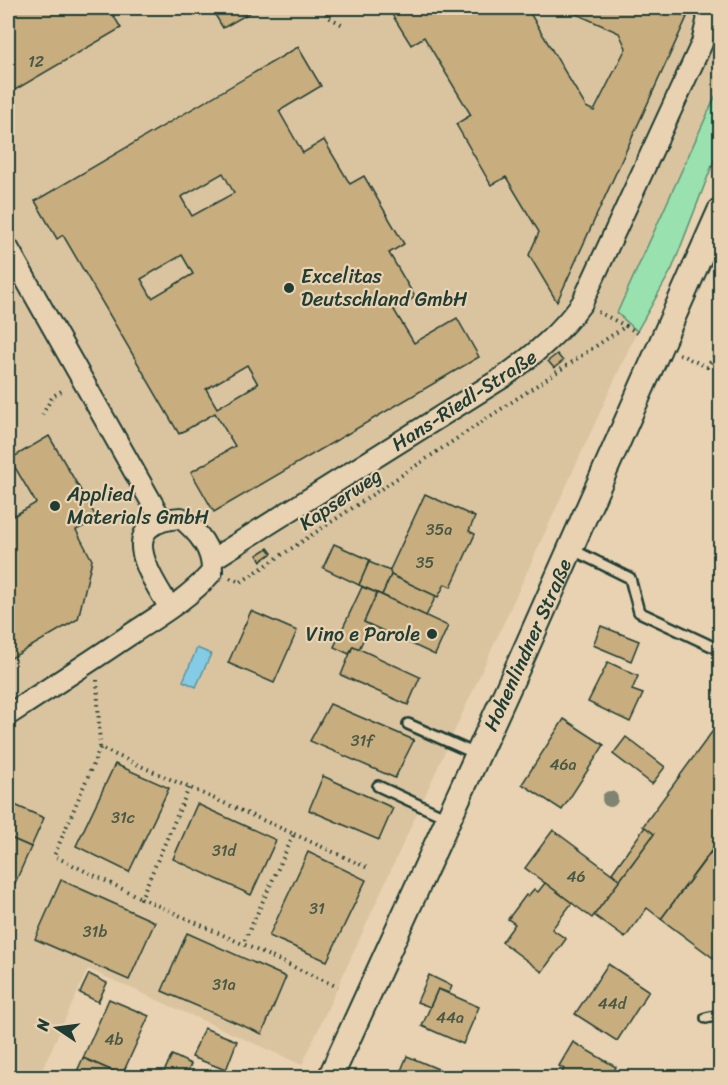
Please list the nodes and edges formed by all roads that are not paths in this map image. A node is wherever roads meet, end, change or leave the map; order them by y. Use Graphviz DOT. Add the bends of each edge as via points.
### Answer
graph roads {
  1 [pos="704,8"];
  2 [pos="720,211"];
  3 [pos="8,248"];
  4 [pos="161,519"];
  5 [pos="571,549"];
  6 [pos="212,566"];
  7 [pos="170,608"];
  8 [pos="720,650"];
  9 [pos="8,715"];
  10 [pos="408,724"];
  11 [pos="478,756"];
  12 [pos="378,786"];
  13 [pos="449,819"];
  14 [pos="720,1015"];
  15 [pos="706,1018"];
  16 [pos="330,1077"];
  1 -- 6 [label="street, Hans-Riedl-Straße" via="708,17 702,43 582,303 563,329 505,376"];
  2 -- 5 [label="street, Hohenlindner Straße"];
  3 -- 4 [label="street"];
  4 -- 6 [label="street" via="181,518 197,531"];
  4 -- 7 [label="street" via="147,530 140,545 143,560"];
  5 -- 8 [label="lane" via="630,578 639,612"];
  5 -- 11 [label="street, Hohenlindner Straße"];
  6 -- 7 [label="street, Hans-Riedl-Straße" via="195,592"];
  7 -- 9 [label="street, Hans-Riedl-Straße"];
  10 -- 11 [label="lane"];
  11 -- 13 [label="street, Hohenlindner Straße"];
  12 -- 13 [label="lane"];
  13 -- 16 [label="street, Hohenlindner Straße"];
  14 -- 15 [label="lane"];
}
